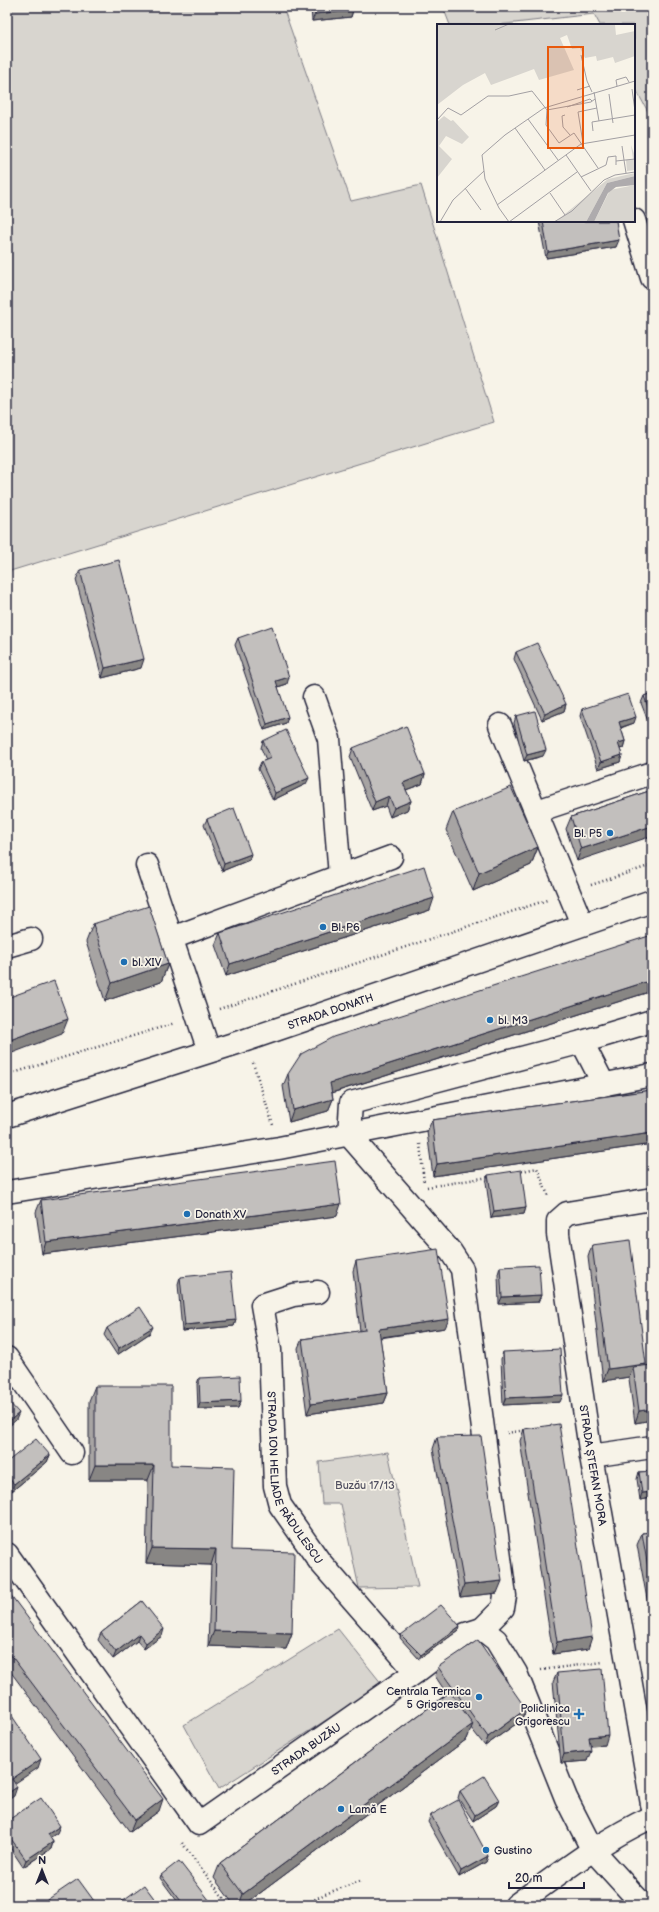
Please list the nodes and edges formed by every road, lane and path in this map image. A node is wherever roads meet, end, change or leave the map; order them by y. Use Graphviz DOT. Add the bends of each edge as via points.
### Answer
graph roads {
  1 [pos="635,222"];
  2 [pos="652,278"];
  3 [pos="314,697"];
  4 [pos="500,725"];
  5 [pos="652,773"];
  6 [pos="537,812"];
  7 [pos="391,857"];
  8 [pos="147,865"];
  9 [pos="652,866"];
  10 [pos="340,876"];
  11 [pos="570,892"];
  12 [pos="652,901"];
  13 [pos="582,924"];
  14 [pos="172,938"];
  15 [pos="31,939"];
  16 [pos="7,946"];
  17 [pos="198,1015"];
  18 [pos="652,1021"];
  19 [pos="582,1042"];
  20 [pos="209,1051"];
  21 [pos="252,1059"];
  22 [pos="7,1075"];
  23 [pos="652,1075"];
  24 [pos="604,1084"];
  25 [pos="7,1116"];
  26 [pos="273,1121"];
  27 [pos="418,1121"];
  28 [pos="349,1135"];
  29 [pos="514,1172"];
  30 [pos="492,1176"];
  31 [pos="7,1192"];
  32 [pos="652,1199"];
  33 [pos="558,1221"];
  34 [pos="318,1292"];
  35 [pos="7,1358"];
  36 [pos="530,1430"];
  37 [pos="483,1436"];
  38 [pos="652,1447"];
  39 [pos="72,1453"];
  40 [pos="591,1456"];
  41 [pos="7,1554"];
  42 [pos="482,1629"];
  43 [pos="628,1659"];
  44 [pos="416,1672"];
  45 [pos="516,1673"];
  46 [pos="652,1804"];
  47 [pos="652,1817"];
  48 [pos="179,1839"];
  49 [pos="592,1849"];
  50 [pos="360,1881"];
  51 [pos="229,1905"];
  52 [pos="304,1905"];
  53 [pos="516,1905"];
  54 [pos="643,1905"];
  1 -- 2 [label="street"];
  3 -- 10 [label="street" via="329,739"];
  4 -- 6 [label="street"];
  5 -- 6 [label="street"];
  6 -- 11 [label="street"];
  7 -- 10 [label="street"];
  8 -- 14 [label="street"];
  9 -- 11 [label="path"];
  10 -- 14 [label="street"];
  11 -- 13 [label="street"];
  11 -- 17 [label="path"];
  12 -- 13 [label="street, STRADA DONATH"];
  13 -- 20 [label="street, STRADA DONATH"];
  14 -- 17 [label="street"];
  15 -- 16 [label="street"];
  17 -- 20 [label="street"];
  17 -- 22 [label="path"];
  18 -- 19 [label="street"];
  19 -- 24 [label="street"];
  19 -- 28 [label="street" via="351,1103"];
  20 -- 25 [label="street, STRADA DONATH"];
  21 -- 26 [label="path"];
  23 -- 24 [label="street"];
  24 -- 27 [label="street"];
  27 -- 28 [label="street"];
  27 -- 30 [label="path" via="424,1188"];
  28 -- 31 [label="street" via="272,1150"];
  28 -- 37 [label="street" via="451,1252 462,1270"];
  29 -- 33 [label="path" via="537,1168"];
  32 -- 33 [label="street" via="567,1213"];
  33 -- 40 [label="street, STRADA ȘTEFAN MORA"];
  34 -- 44 [label="street, STRADA ION HELIADE RĂDULESCU" via="294,1295 262,1305 270,1350 275,1486 280,1505 320,1562"];
  35 -- 39 [label="street"];
  36 -- 37 [label="path"];
  37 -- 42 [label="street" via="505,1596 503,1608"];
  38 -- 40 [label="street"];
  40 -- 43 [label="street, STRADA ȘTEFAN MORA"];
  41 -- 44 [label="street, STRADA BUZĂU" via="199,1824"];
  42 -- 44 [label="street, STRADA BUZĂU" via="466,1634"];
  42 -- 45 [label="street" via="496,1640"];
  43 -- 45 [label="path"];
  43 -- 46 [label="street, STRADA ȘTEFAN MORA"];
  45 -- 49 [label="street" via="566,1798"];
  47 -- 49 [label="street" via="623,1830"];
  48 -- 51 [label="path"];
  49 -- 53 [label="street"];
  49 -- 54 [label="street"];
  50 -- 52 [label="path"];
}
